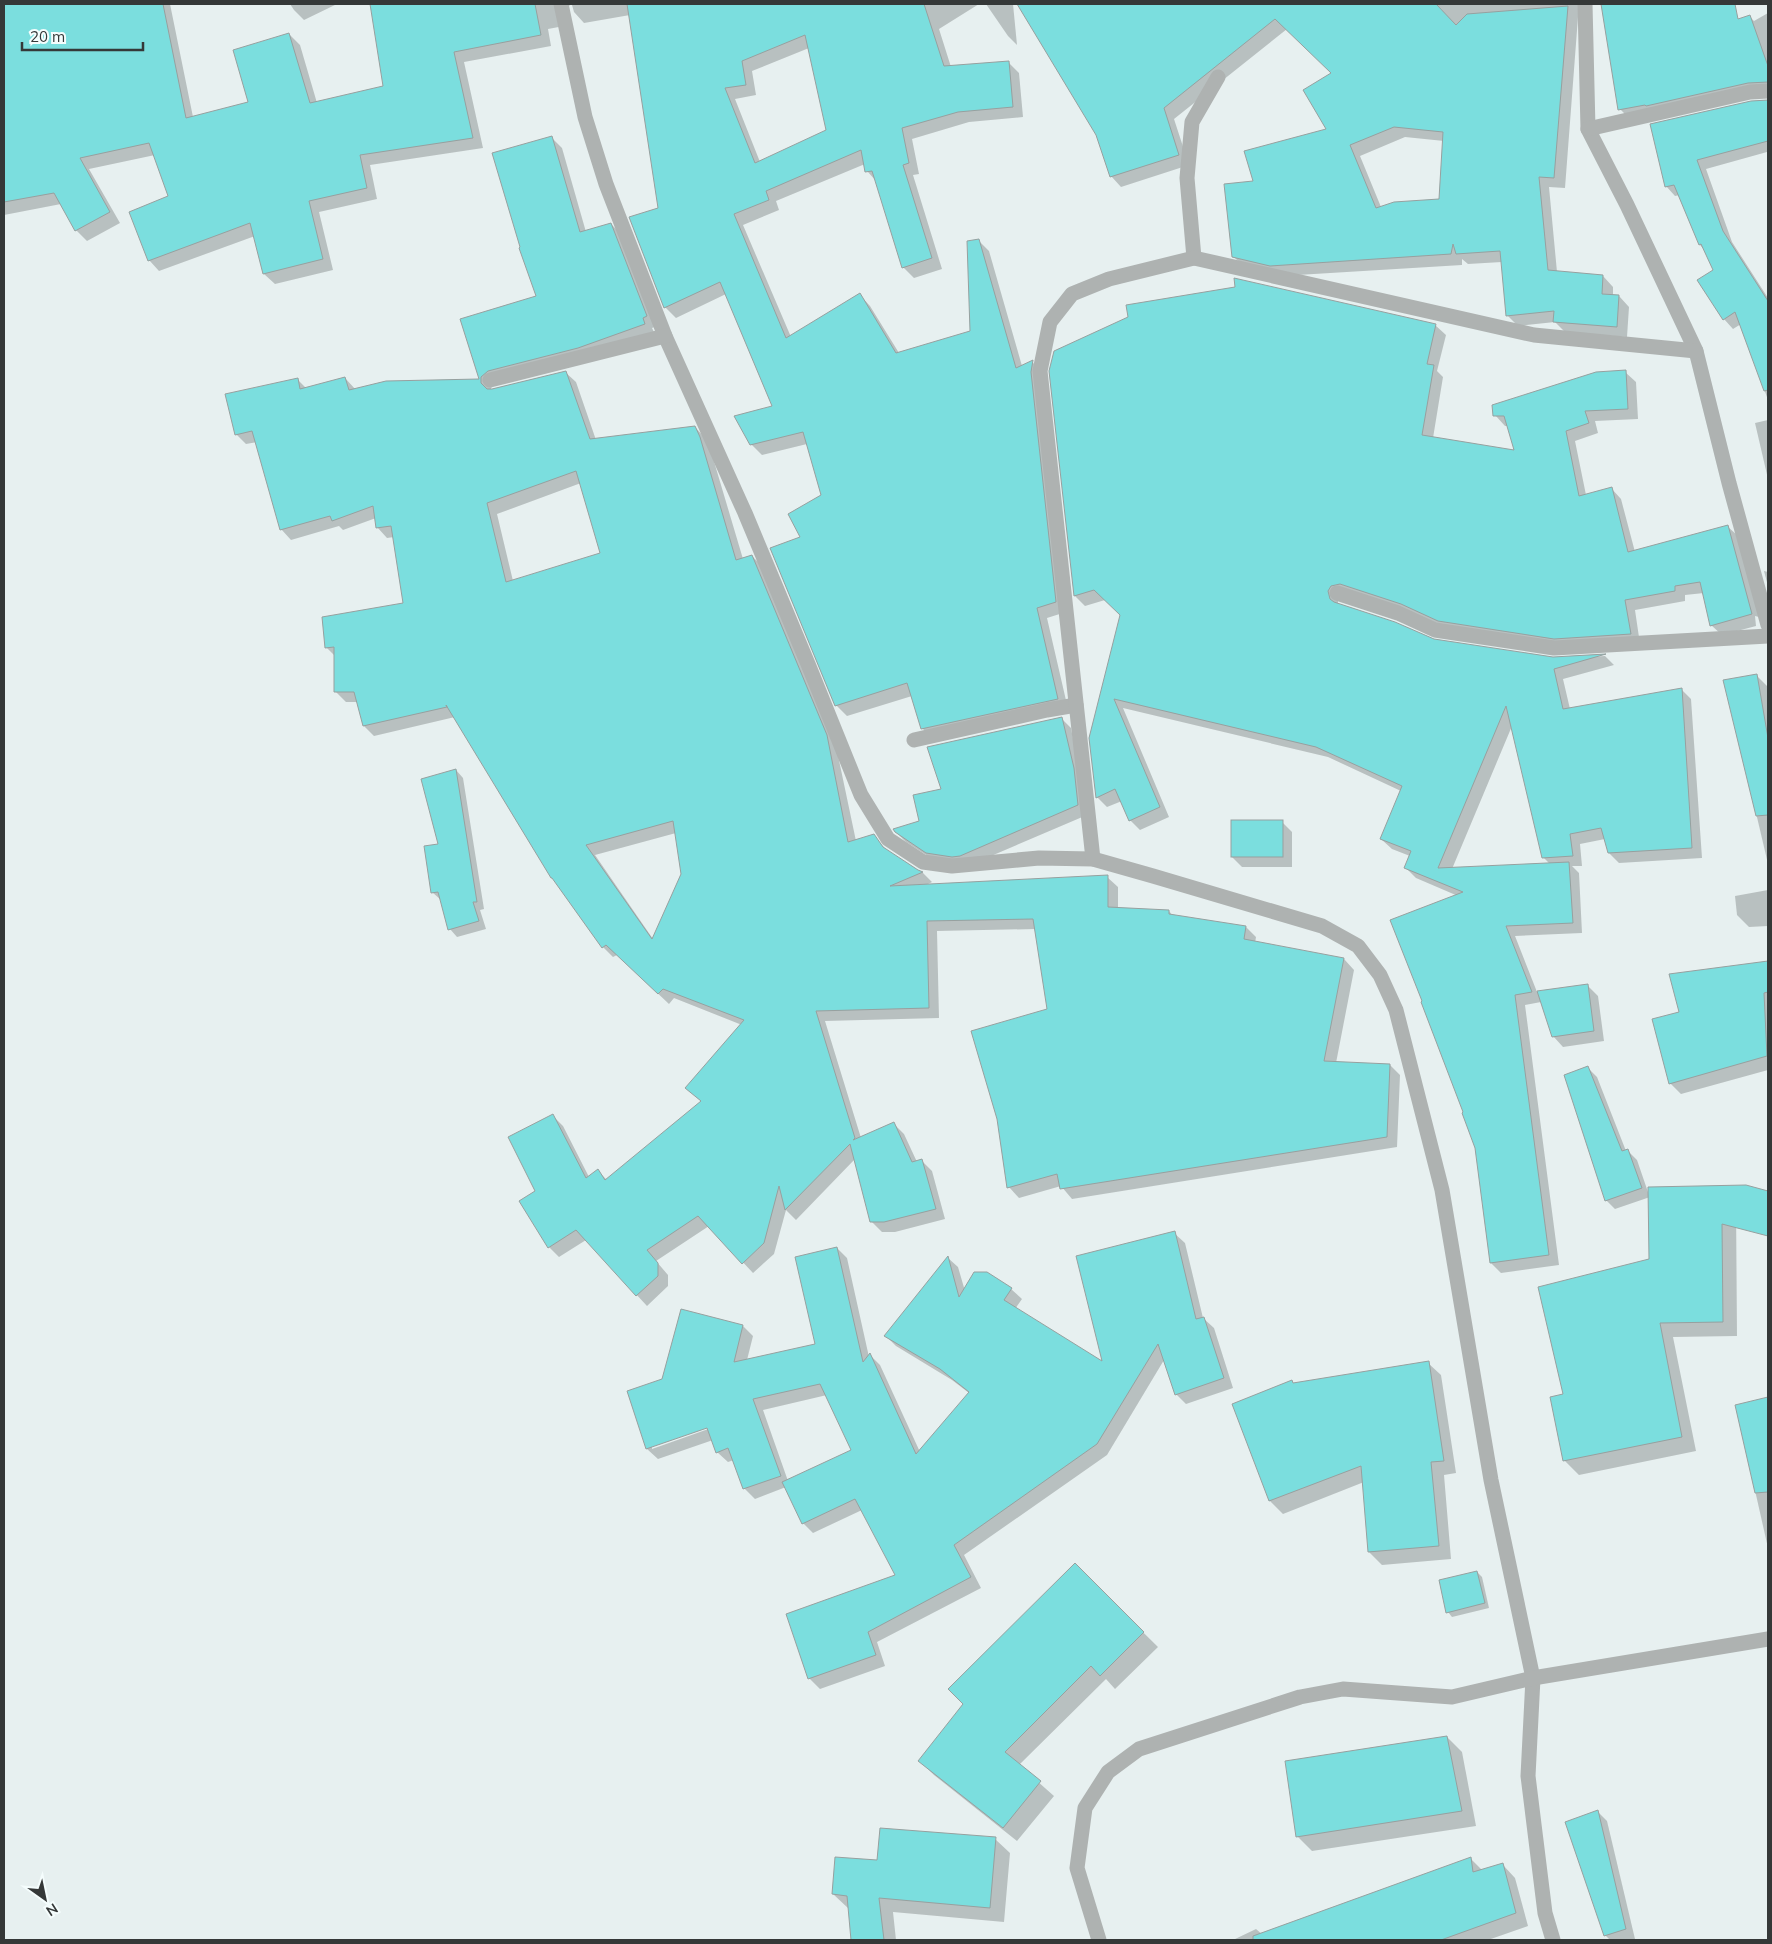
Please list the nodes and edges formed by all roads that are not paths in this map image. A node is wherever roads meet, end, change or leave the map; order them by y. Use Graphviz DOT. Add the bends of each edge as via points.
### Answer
graph roads {
  1 [pos="561,4"];
  2 [pos="1584,4"];
  3 [pos="1218,77"];
  4 [pos="1768,91"];
  5 [pos="1588,129"];
  6 [pos="1194,258"];
  7 [pos="665,336"];
  8 [pos="1696,351"];
  9 [pos="490,380"];
  10 [pos="1337,593"];
  11 [pos="1768,625"];
  12 [pos="1768,636"];
  13 [pos="1076,706"];
  14 [pos="914,740"];
  15 [pos="1093,859"];
  16 [pos="1768,1639"];
  17 [pos="1533,1678"];
  18 [pos="1098,1940"];
  19 [pos="1553,1940"];
  1 -- 7 [label="street" via="585,117 606,184"];
  2 -- 5 [label="street"];
  3 -- 6 [label="street" via="1192,122 1187,178"];
  4 -- 5 [label="street" via="1750,92"];
  5 -- 8 [label="street"];
  6 -- 8 [label="street" via="1534,336"];
  6 -- 13 [label="street" via="1109,279 1072,294 1050,322 1040,371"];
  7 -- 9 [label="street"];
  7 -- 15 [label="street" via="745,513 861,795 888,839 922,862 952,866 1039,858"];
  8 -- 11 [label="street"];
  10 -- 12 [label="street" via="1398,613 1435,630 1554,648"];
  13 -- 14 [label="street"];
  13 -- 15 [label="street"];
  15 -- 17 [label="street" via="1322,926 1358,946 1380,975 1396,1010 1442,1190 1491,1480"];
  16 -- 17 [label="street"];
  17 -- 18 [label="street" via="1452,1697 1343,1689 1300,1697 1139,1748 1108,1772 1085,1808 1077,1868"];
  17 -- 19 [label="street" via="1528,1776 1544,1913"];
}
